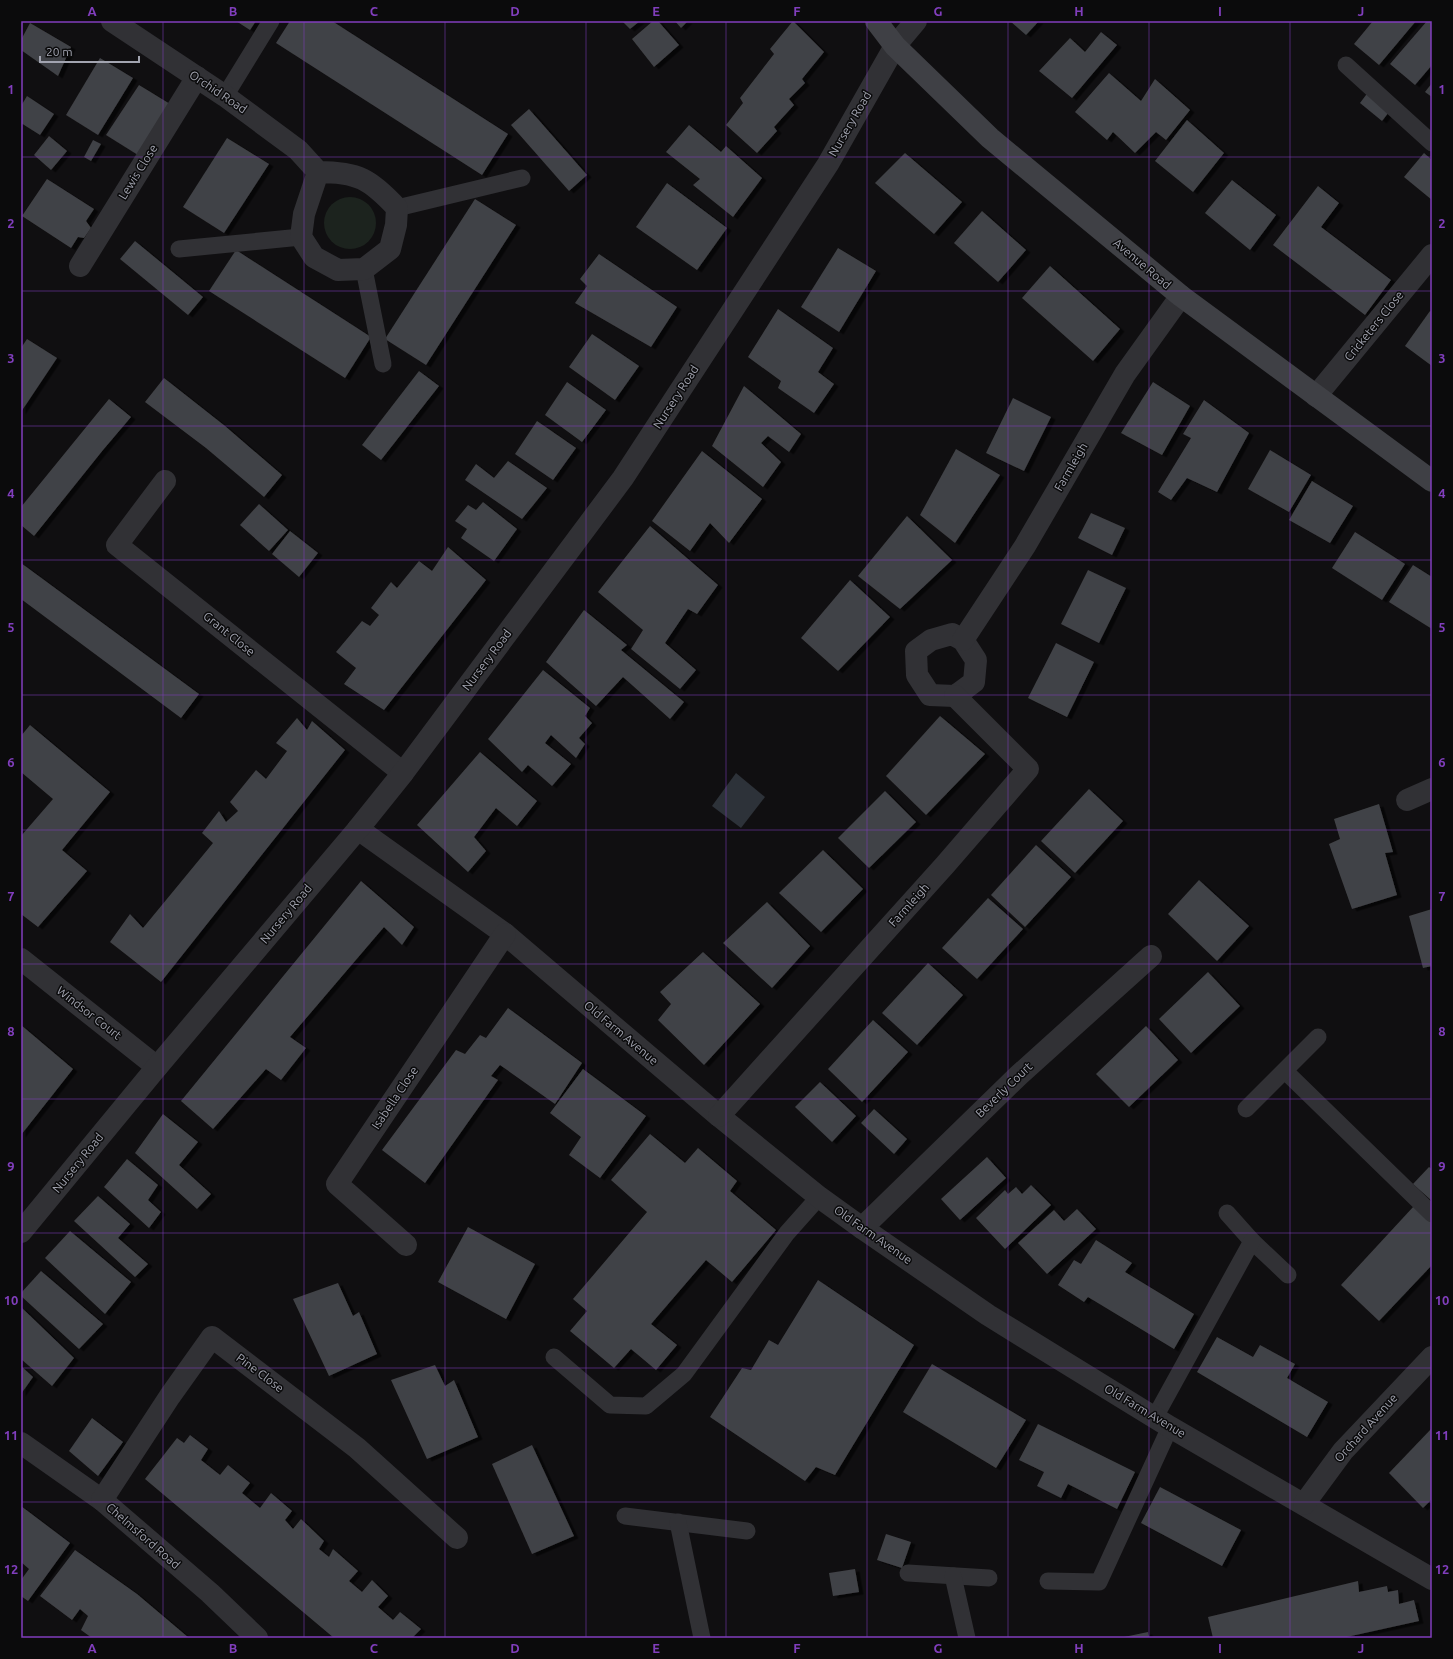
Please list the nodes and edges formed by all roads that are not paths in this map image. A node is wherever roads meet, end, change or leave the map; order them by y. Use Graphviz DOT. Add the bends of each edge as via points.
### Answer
graph roads {
  1 [pos="112,21"];
  2 [pos="271,21"];
  3 [pos="876,21"];
  4 [pos="916,21"];
  5 [pos="895,46"];
  6 [pos="1346,65"];
  7 [pos="196,77"];
  8 [pos="225,96"];
  9 [pos="1432,142"];
  10 [pos="318,172"];
  11 [pos="522,178"];
  12 [pos="397,208"];
  13 [pos="301,237"];
  14 [pos="179,249"];
  15 [pos="1432,255"];
  16 [pos="80,266"];
  17 [pos="364,269"];
  18 [pos="1181,296"];
  19 [pos="382,364"];
  20 [pos="1316,396"];
  21 [pos="165,481"];
  22 [pos="1432,481"];
  23 [pos="963,640"];
  24 [pos="955,696"];
  25 [pos="403,773"];
  26 [pos="1432,789"];
  27 [pos="1407,800"];
  28 [pos="358,829"];
  29 [pos="505,934"];
  30 [pos="1151,956"];
  31 [pos="21,959"];
  32 [pos="1318,1037"];
  33 [pos="157,1067"];
  34 [pos="1285,1071"];
  35 [pos="1246,1109"];
  36 [pos="719,1116"];
  37 [pos="819,1197"];
  38 [pos="1227,1213"];
  39 [pos="1432,1214"];
  40 [pos="862,1228"];
  41 [pos="21,1232"];
  42 [pos="1252,1242"];
  43 [pos="406,1245"];
  44 [pos="1288,1275"];
  45 [pos="554,1357"];
  46 [pos="1432,1357"];
  47 [pos="1162,1422"];
  48 [pos="21,1444"];
  49 [pos="102,1500"];
  50 [pos="1304,1504"];
  51 [pos="625,1516"];
  52 [pos="678,1522"];
  53 [pos="747,1531"];
  54 [pos="457,1538"];
  55 [pos="908,1573"];
  56 [pos="953,1576"];
  57 [pos="990,1578"];
  58 [pos="1432,1579"];
  59 [pos="1048,1581"];
  60 [pos="257,1638"];
  61 [pos="702,1638"];
  62 [pos="966,1638"];
  1 -- 7 [label="street, Orchid Road"];
  2 -- 8 [label="lane"];
  3 -- 5 [label="street, Avenue Road"];
  4 -- 5 [label="street, Nursery Road"];
  5 -- 18 [label="street, Avenue Road" via="990,138"];
  5 -- 25 [label="street, Nursery Road" via="828,164 623,478"];
  6 -- 9 [label="lane"];
  7 -- 8 [label="street, Orchid Road"];
  7 -- 16 [label="street, Lewis Close"];
  8 -- 10 [label="street, Orchid Road" via="298,150"];
  10 -- 12 [label="street" via="341,172 362,178 380,189"];
  10 -- 13 [label="street" via="304,214"];
  11 -- 12 [label="lane"];
  12 -- 17 [label="street" via="390,249"];
  13 -- 14 [label="lane"];
  13 -- 17 [label="street" via="314,258 338,270"];
  15 -- 20 [label="street, Cricketers Close"];
  17 -- 19 [label="lane"];
  18 -- 20 [label="street, Avenue Road"];
  18 -- 23 [label="street, Farmleigh" via="1125,374 1025,546"];
  20 -- 22 [label="street, Avenue Road"];
  21 -- 25 [label="street, Grant Close" via="117,545"];
  23 -- 24 [label="street" via="976,660 974,682"];
  23 -- 24 [label="street" via="952,634 931,640 916,651 917,675 930,695"];
  24 -- 36 [label="street, Farmleigh" via="1028,769"];
  25 -- 28 [label="street, Nursery Road"];
  26 -- 27 [label="street"];
  28 -- 29 [label="street, Old Farm Avenue"];
  28 -- 33 [label="street, Nursery Road"];
  29 -- 36 [label="street, Old Farm Avenue"];
  29 -- 43 [label="street, Isabella Close" via="336,1184"];
  30 -- 40 [label="street, Beverly Court" via="1019,1075"];
  31 -- 33 [label="street, Windsor Court"];
  32 -- 34 [label="lane"];
  33 -- 41 [label="street, Nursery Road"];
  34 -- 35 [label="lane"];
  34 -- 39 [label="lane"];
  36 -- 37 [label="street, Old Farm Avenue"];
  37 -- 40 [label="street, Old Farm Avenue"];
  37 -- 45 [label="lane" via="787,1233 684,1374 646,1406 610,1405"];
  38 -- 42 [label="lane"];
  40 -- 47 [label="street, Old Farm Avenue" via="988,1315"];
  42 -- 44 [label="lane"];
  42 -- 47 [label="lane"];
  46 -- 50 [label="street, Orchard Avenue" via="1343,1451"];
  47 -- 50 [label="street, Old Farm Avenue"];
  47 -- 59 [label="lane" via="1099,1582"];
  48 -- 49 [label="street, Chelmsford Road"];
  49 -- 54 [label="street, Pine Close" via="212,1337 357,1448"];
  49 -- 60 [label="street, Chelmsford Road" via="210,1593"];
  50 -- 58 [label="street, Old Farm Avenue"];
  51 -- 52 [label="lane"];
  52 -- 53 [label="lane"];
  52 -- 61 [label="lane"];
  55 -- 56 [label="lane"];
  56 -- 57 [label="lane"];
  56 -- 62 [label="lane"];
}
